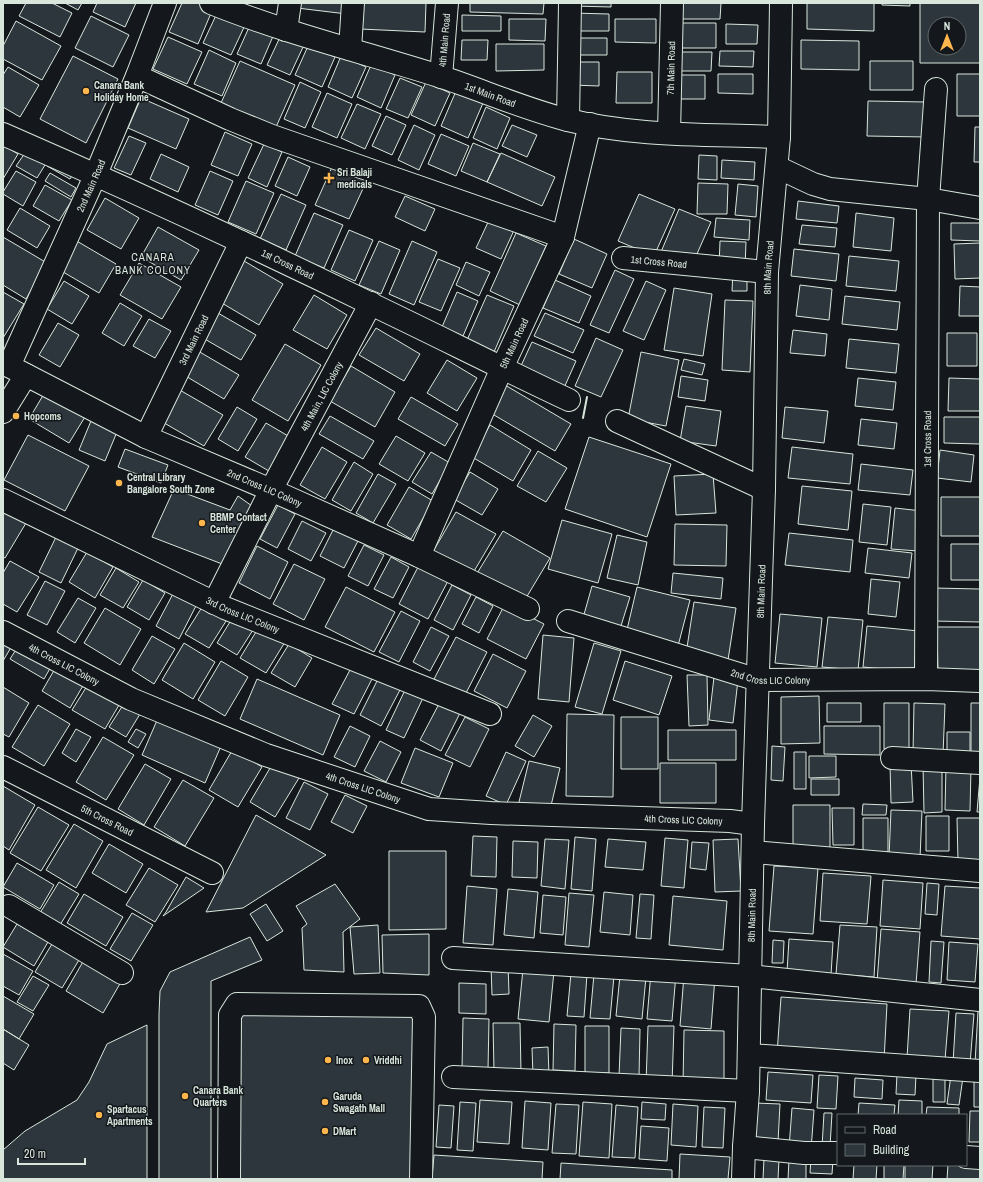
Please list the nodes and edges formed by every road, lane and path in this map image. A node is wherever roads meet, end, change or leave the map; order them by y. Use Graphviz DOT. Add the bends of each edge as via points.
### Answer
graph roads {
  1 [pos="165,3"];
  2 [pos="211,3"];
  3 [pos="290,3"];
  4 [pos="353,3"];
  5 [pos="447,3"];
  6 [pos="570,3"];
  7 [pos="672,3"];
  8 [pos="781,3"];
  9 [pos="286,30"];
  10 [pos="350,49"];
  11 [pos="137,76"];
  12 [pos="441,77"];
  13 [pos="936,89"];
  14 [pos="568,120"];
  15 [pos="590,124"];
  16 [pos="669,133"];
  17 [pos="3,134"];
  18 [pos="779,137"];
  19 [pos="777,167"];
  20 [pos="96,174"];
  21 [pos="928,199"];
  22 [pos="980,208"];
  23 [pos="563,237"];
  24 [pos="241,242"];
  25 [pos="623,258"];
  26 [pos="767,272"];
  27 [pos="371,303"];
  28 [pos="13,368"];
  29 [pos="502,368"];
  30 [pos="570,400"];
  31 [pos="3,412"];
  32 [pos="617,421"];
  33 [pos="146,437"];
  34 [pos="764,489"];
  35 [pos="271,490"];
  36 [pos="3,500"];
  37 [pos="419,556"];
  38 [pos="214,603"];
  39 [pos="528,610"];
  40 [pos="568,621"];
  41 [pos="3,632"];
  42 [pos="926,679"];
  43 [pos="758,680"];
  44 [pos="980,681"];
  45 [pos="490,714"];
  46 [pos="892,758"];
  47 [pos="980,762"];
  48 [pos="3,767"];
  49 [pos="752,824"];
  50 [pos="752,852"];
  51 [pos="980,872"];
  52 [pos="212,873"];
  53 [pos="5,909"];
  54 [pos="453,958"];
  55 [pos="122,973"];
  56 [pos="750,976"];
  57 [pos="980,1000"];
  58 [pos="749,1056"];
  59 [pos="980,1071"];
  60 [pos="453,1078"];
  61 [pos="748,1091"];
  62 [pos="744,1147"];
  63 [pos="837,1154"];
  64 [pos="967,1157"];
  65 [pos="980,1158"];
  66 [pos="229,1179"];
  67 [pos="421,1179"];
  68 [pos="743,1179"];
  1 -- 11 [label="street, 2nd Main Road"];
  2 -- 9 [label="street, 1st Main Road"];
  3 -- 9 [label="street"];
  4 -- 10 [label="street"];
  5 -- 12 [label="street, 4th Main Road"];
  6 -- 14 [label="street"];
  7 -- 16 [label="street, 7th Main Road"];
  8 -- 18 [label="street, 8th Main Road"];
  9 -- 10 [label="street, 1st Main Road"];
  10 -- 12 [label="street, 1st Main Road"];
  11 -- 20 [label="street, 2nd Main Road"];
  11 -- 23 [label="street" via="272,136"];
  12 -- 14 [label="street, 1st Main Road"];
  13 -- 21 [label="street, 1st Cross Road"];
  14 -- 15 [label="street, 1st Main Road"];
  15 -- 16 [label="street, 1st Main Road"];
  15 -- 23 [label="street, 5th Main Road"];
  16 -- 18 [label="street, 1st Main Road"];
  17 -- 20 [label="street, 1st Cross Road"];
  18 -- 19 [label="street, 8th Main Road"];
  19 -- 21 [label="street" via="821,187"];
  19 -- 26 [label="street, 8th Main Road"];
  20 -- 24 [label="street, 1st Cross Road"];
  20 -- 28 [label="street, 2nd Main Road"];
  21 -- 22 [label="street"];
  21 -- 42 [label="street, 1st Cross Road"];
  23 -- 29 [label="street, 5th Main Road"];
  24 -- 27 [label="street, 1st Cross Road"];
  24 -- 33 [label="street, 3rd Main Road"];
  25 -- 26 [label="street, 1st Cross Road"];
  26 -- 34 [label="street, 8th Main Road"];
  27 -- 29 [label="street, 1st Cross Road"];
  27 -- 35 [label="street, 4th Main, LIC Colony"];
  28 -- 31 [label="street, 2nd Main Road"];
  28 -- 33 [label="street, 2nd Cross LIC Colony"];
  29 -- 30 [label="street, 1st Cross Road"];
  29 -- 37 [label="street, 5th Main Road"];
  32 -- 34 [label="street"];
  33 -- 35 [label="street, 2nd Cross LIC Colony"];
  34 -- 43 [label="street, 8th Main Road"];
  35 -- 37 [label="street, 2nd Cross LIC Colony"];
  35 -- 38 [label="street, 4th Main, LIC Colony"];
  36 -- 38 [label="street, 3rd Cross LIC Colony"];
  37 -- 39 [label="street, 2nd Cross LIC Colony"];
  38 -- 45 [label="street, 3rd Cross LIC Colony"];
  40 -- 43 [label="street, 2nd Cross LIC Colony"];
  41 -- 49 [label="street, 4th Cross LIC Colony" via="130,699 266,755 429,809"];
  42 -- 43 [label="street, 2nd Cross LIC Colony"];
  42 -- 44 [label="street, 2nd Cross LIC Colony"];
  43 -- 49 [label="street, 8th Main Road"];
  46 -- 47 [label="street"];
  48 -- 52 [label="street, 5th Cross Road"];
  49 -- 50 [label="street, 8th Main Road"];
  50 -- 51 [label="street"];
  50 -- 56 [label="street, 8th Main Road"];
  53 -- 55 [label="street"];
  54 -- 56 [label="street"];
  56 -- 57 [label="street"];
  56 -- 58 [label="street, 8th Main Road"];
  58 -- 59 [label="street"];
  58 -- 61 [label="street, 8th Main Road"];
  60 -- 61 [label="street"];
  61 -- 62 [label="street, 8th Main Road"];
  62 -- 63 [label="street"];
  62 -- 68 [label="street, 8th Main Road"];
  64 -- 65 [label="street"];
  66 -- 67 [label="street" via="230,1015 237,1004 419,1006 424,1017"];
}
